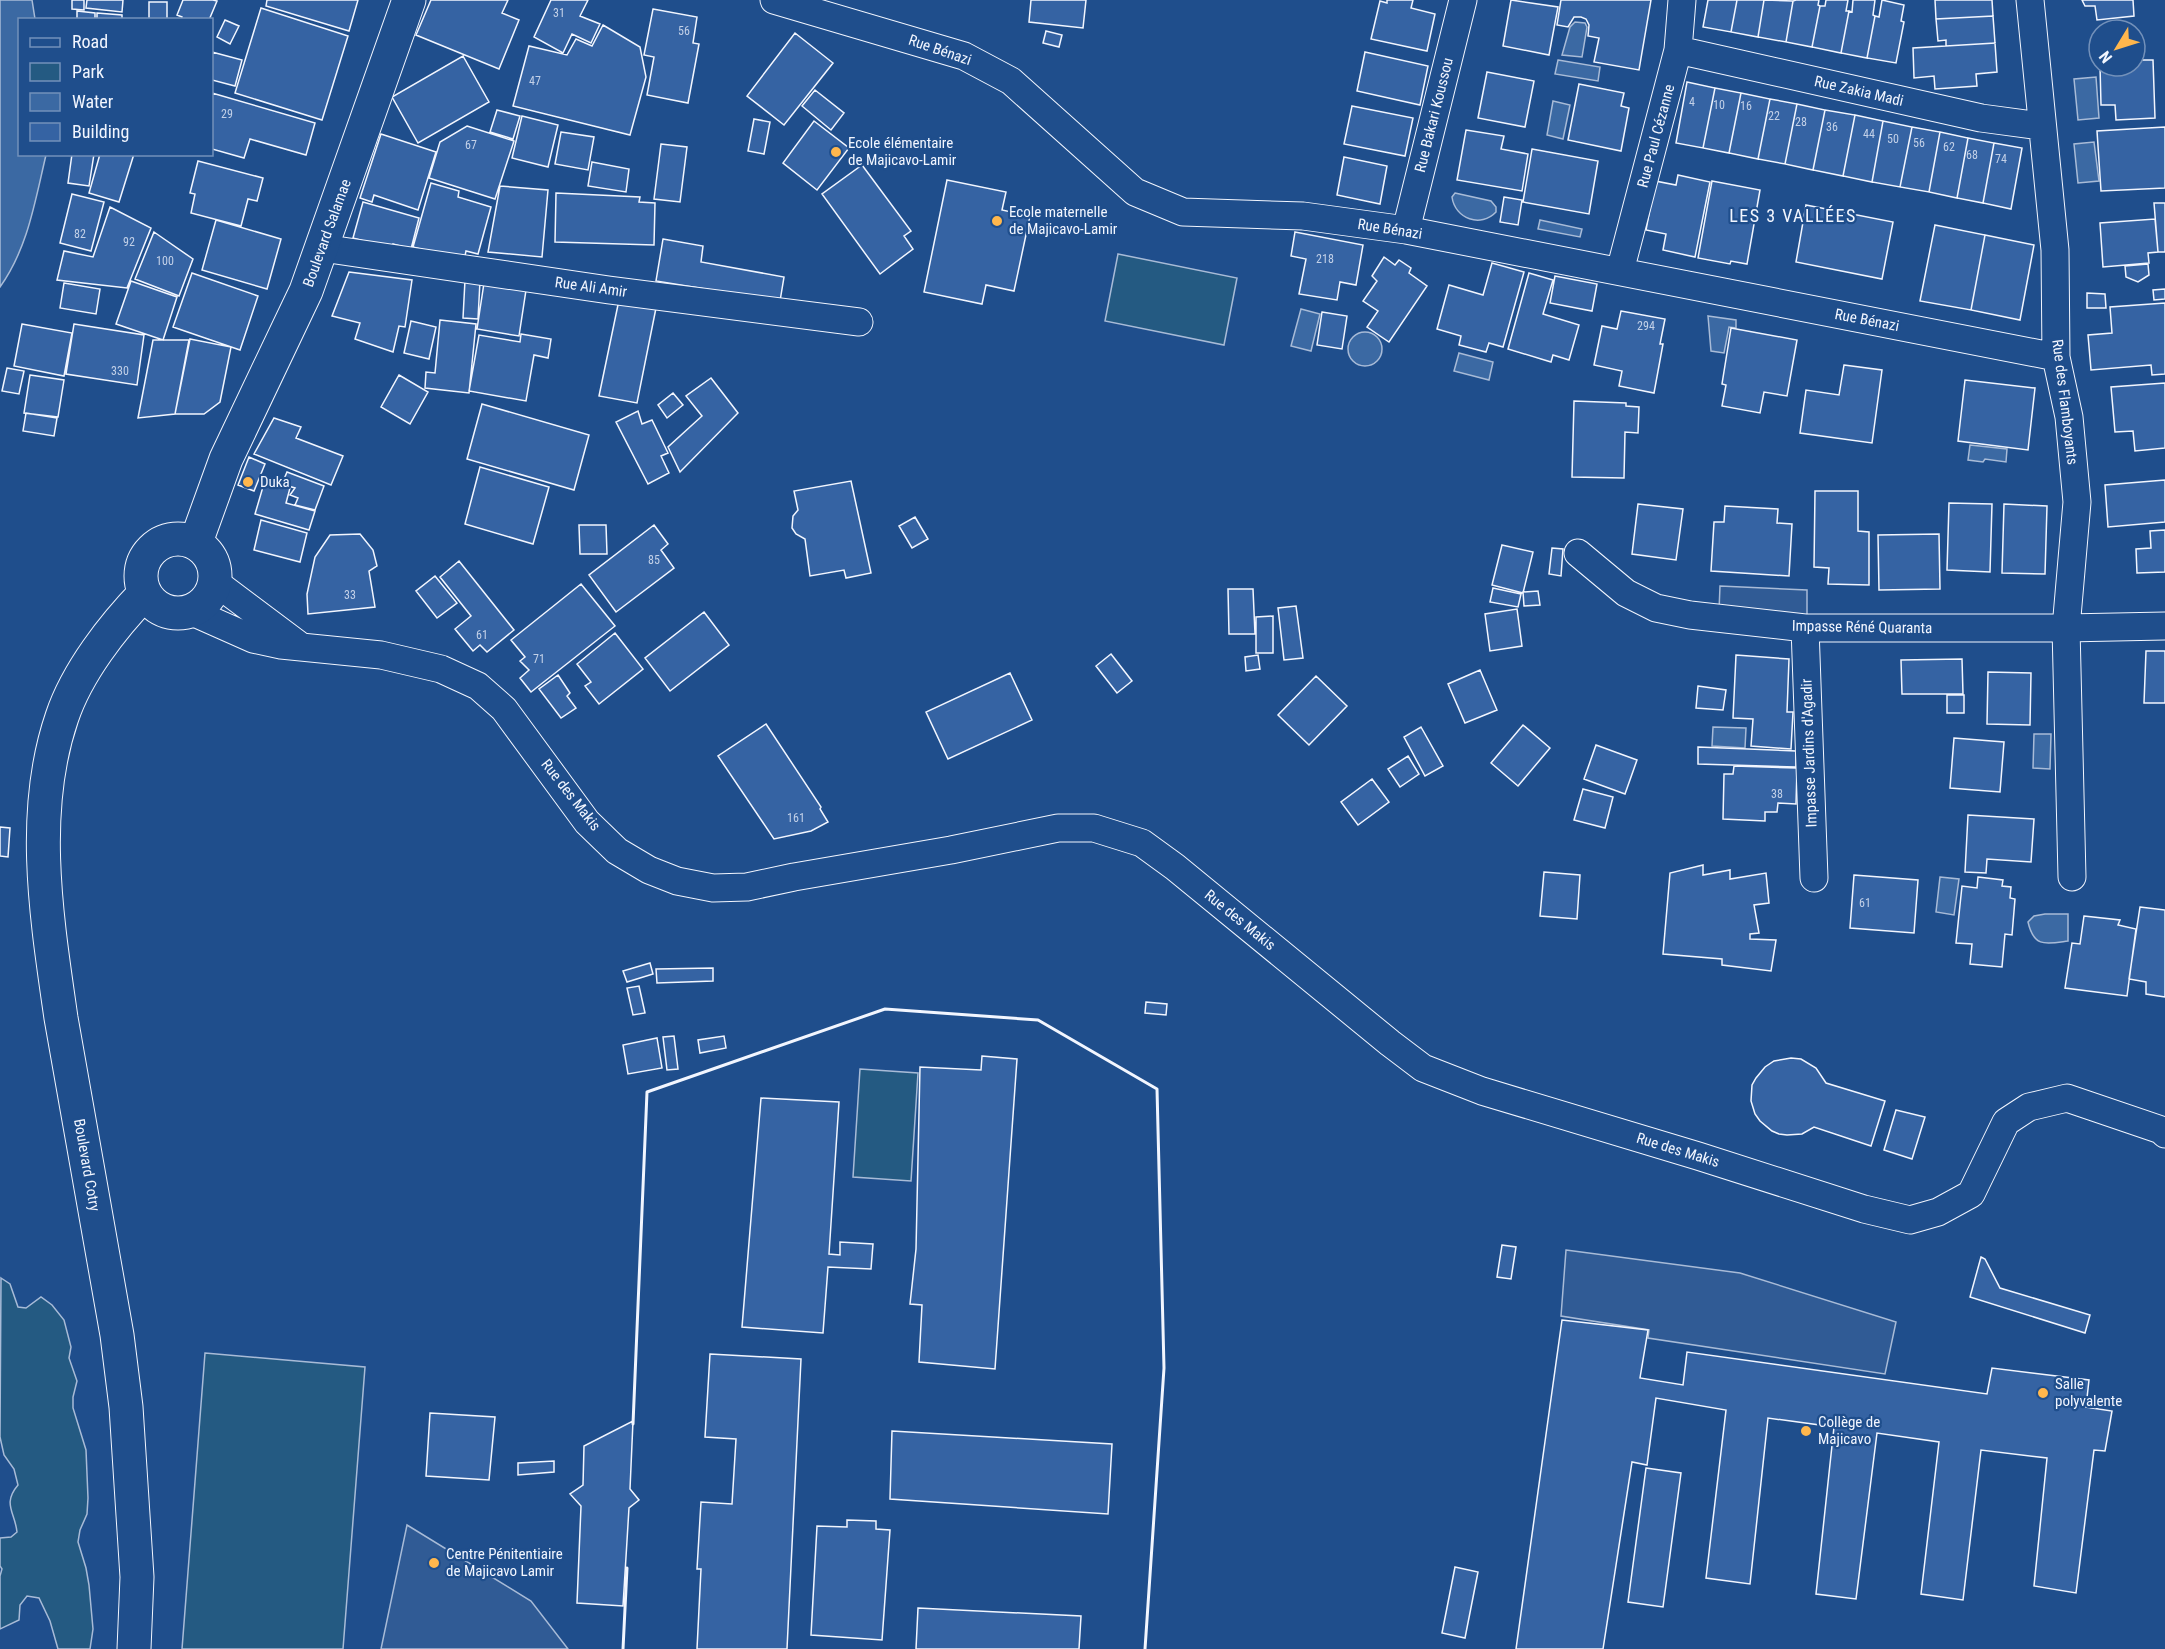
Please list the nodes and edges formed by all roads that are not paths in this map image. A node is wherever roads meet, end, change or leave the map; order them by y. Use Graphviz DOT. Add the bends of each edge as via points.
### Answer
graph roads {
  1 [pos="409,0"];
  2 [pos="774,0"];
  3 [pos="1462,0"];
  4 [pos="1682,0"];
  5 [pos="2030,0"];
  6 [pos="1678,50"];
  7 [pos="2041,126"];
  8 [pos="1406,230"];
  9 [pos="322,248"];
  10 [pos="1620,271"];
  11 [pos="859,322"];
  12 [pos="2056,357"];
  13 [pos="180,541"];
  14 [pos="1578,553"];
  15 [pos="215,582"];
  16 [pos="168,605"];
  17 [pos="2165,626"];
  18 [pos="1805,628"];
  19 [pos="2066,628"];
  20 [pos="302,647"];
  21 [pos="2072,877"];
  22 [pos="1814,878"];
  23 [pos="2165,1134"];
  24 [pos="134,1649"];
  1 -- 9 [label="main road, Boulevard Salamae"];
  2 -- 8 [label="street, Rue Bénazi" via="964,56 1011,81 1135,192 1183,212 1303,216"];
  3 -- 8 [label="street, Rue Bakari Koussou"];
  4 -- 6 [label="street, Rue Paul Cézanne"];
  5 -- 7 [label="street, Rue des Flamboyants"];
  6 -- 7 [label="street, Rue Zakia Madi" via="1981,118"];
  6 -- 10 [label="street, Rue Paul Cézanne"];
  7 -- 12 [label="street, Rue des Flamboyants" via="2055,250"];
  8 -- 10 [label="street, Rue Bénazi"];
  9 -- 11 [label="street, Rue Ali Amir"];
  9 -- 13 [label="main road, Boulevard Salamae" via="226,459"];
  10 -- 12 [label="street, Rue Bénazi"];
  12 -- 19 [label="street, Rue des Flamboyants" via="2069,417 2077,502"];
  13 -- 15 [label="main road" via="208,552 215,566"];
  13 -- 16 [label="main road" via="152,549 143,562 141,577"];
  14 -- 18 [label="street, Impasse Réné Quaranta" via="1626,593 1656,608"];
  15 -- 16 [label="main road" via="210,597 199,608"];
  15 -- 20 [label="street"];
  16 -- 20 [label="street, Rue des Makis" via="253,639"];
  16 -- 24 [label="main road, Boulevard Cotry" via="75,685 51,755 44,803 43,850 60,1018 117,1335 126,1407 137,1578"];
  17 -- 19 [label="street, Impasse Réné Quaranta"];
  18 -- 19 [label="street, Impasse Réné Quaranta"];
  18 -- 22 [label="street, Impasse Jardins d'Agadir"];
  19 -- 21 [label="street, Rue des Flamboyants"];
  20 -- 23 [label="street, Rue des Makis" via="381,655 441,669 478,686 504,709 587,822 618,851 677,881 713,888 747,887 1058,828 1094,828 1142,843 1423,1068 1482,1091 1864,1209 1910,1220 1938,1212 1971,1194 2006,1122 2029,1107 2067,1098"];
}
